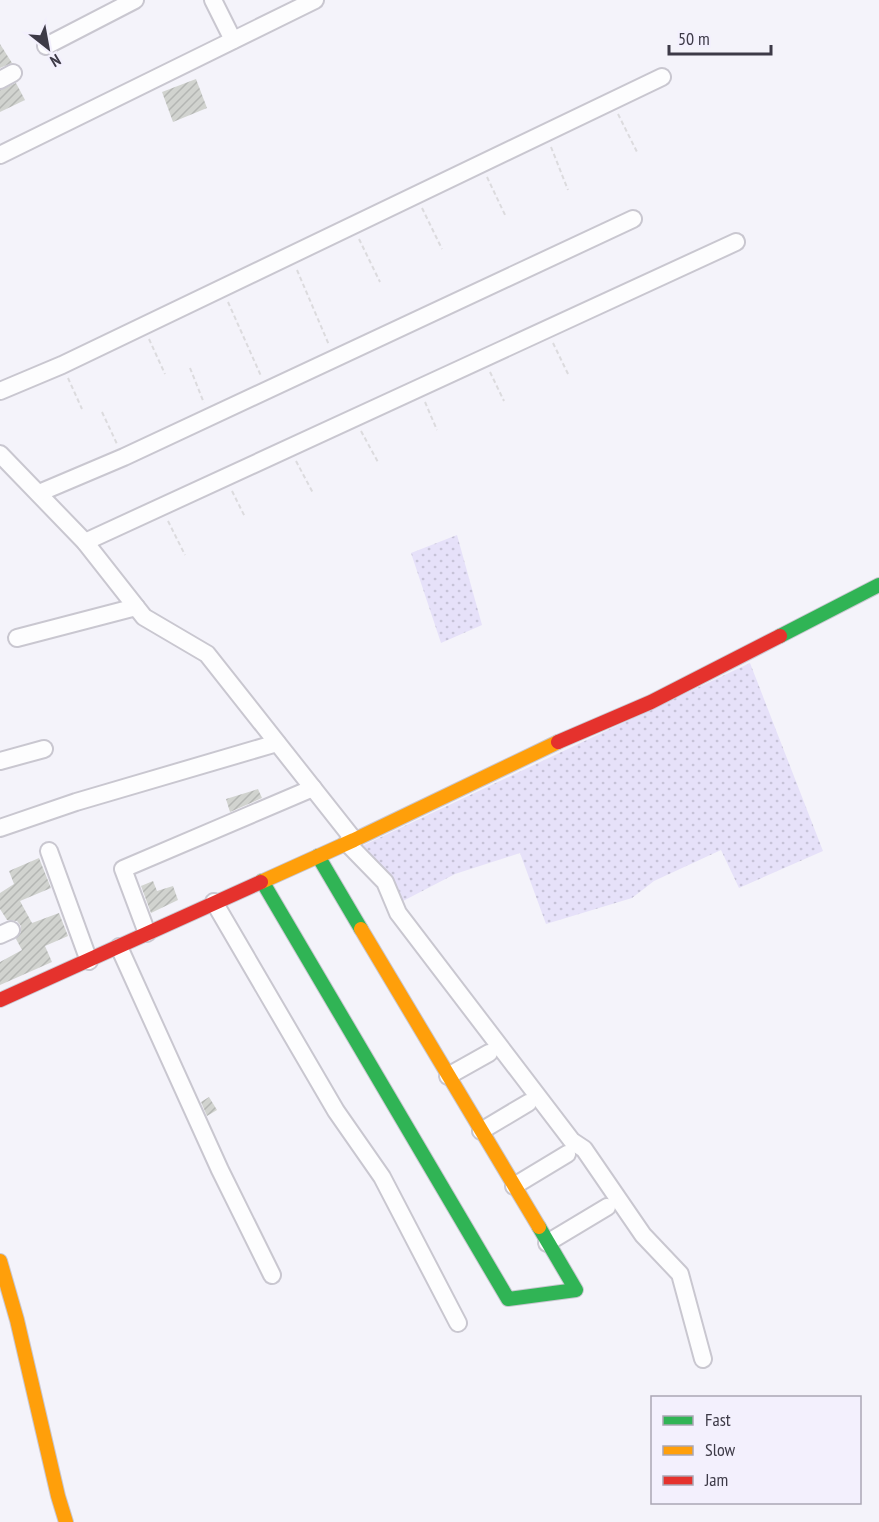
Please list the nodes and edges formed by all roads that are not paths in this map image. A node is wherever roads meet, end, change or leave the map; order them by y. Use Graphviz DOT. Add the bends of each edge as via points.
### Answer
graph roads {
  1 [pos="135,0"];
  2 [pos="213,0"];
  3 [pos="315,0"];
  4 [pos="291,5"];
  5 [pos="233,40"];
  6 [pos="46,46"];
  7 [pos="662,77"];
  8 [pos="0,155"];
  9 [pos="633,219"];
  10 [pos="736,242"];
  11 [pos="0,391"];
  12 [pos="0,454"];
  13 [pos="39,493"];
  14 [pos="85,542"];
  15 [pos="879,585"];
  16 [pos="136,607"];
  17 [pos="17,638"];
  18 [pos="277,742"];
  19 [pos="44,749"];
  20 [pos="0,761"];
  21 [pos="313,788"];
  22 [pos="0,828"];
  23 [pos="351,842"];
  24 [pos="49,851"];
  25 [pos="318,856"];
  26 [pos="262,881"];
  27 [pos="214,902"];
  28 [pos="147,933"];
  29 [pos="118,947"];
  30 [pos="89,961"];
  31 [pos="0,1000"];
  32 [pos="489,1053"];
  33 [pos="448,1076"];
  34 [pos="528,1103"];
  35 [pos="481,1131"];
  36 [pos="567,1154"];
  37 [pos="514,1186"];
  38 [pos="608,1207"];
  39 [pos="547,1243"];
  40 [pos="0,1261"];
  41 [pos="272,1275"];
  42 [pos="458,1323"];
  43 [pos="703,1359"];
  44 [pos="66,1522"];
  1 -- 6 [label="street"];
  2 -- 5 [label="street"];
  3 -- 4 [label="street"];
  4 -- 5 [label="street"];
  5 -- 8 [label="street"];
  7 -- 11 [label="street"];
  9 -- 13 [label="street"];
  10 -- 14 [label="street"];
  12 -- 13 [label="street"];
  13 -- 14 [label="street"];
  14 -- 16 [label="street"];
  15 -- 23 [label="street" via="651,702 522,758"];
  16 -- 17 [label="street"];
  16 -- 18 [label="street" via="144,617 207,654"];
  18 -- 21 [label="street"];
  18 -- 22 [label="street"];
  19 -- 20 [label="street"];
  21 -- 23 [label="street"];
  21 -- 28 [label="street" via="123,869"];
  23 -- 25 [label="street"];
  23 -- 43 [label="street" via="385,882 398,913 499,1048 572,1142 584,1149 644,1235 680,1274"];
  24 -- 30 [label="street"];
  25 -- 26 [label="street"];
  25 -- 33 [label="street"];
  26 -- 27 [label="street"];
  26 -- 39 [label="street" via="508,1299 576,1290"];
  27 -- 28 [label="street"];
  27 -- 42 [label="street" via="336,1111 382,1177"];
  28 -- 29 [label="street"];
  29 -- 30 [label="street"];
  29 -- 41 [label="street"];
  30 -- 31 [label="street"];
  32 -- 33 [label="street"];
  33 -- 35 [label="street"];
  34 -- 35 [label="street"];
  35 -- 37 [label="street"];
  36 -- 37 [label="street"];
  37 -- 39 [label="street"];
  38 -- 39 [label="street"];
  40 -- 44 [label="street"];
}
